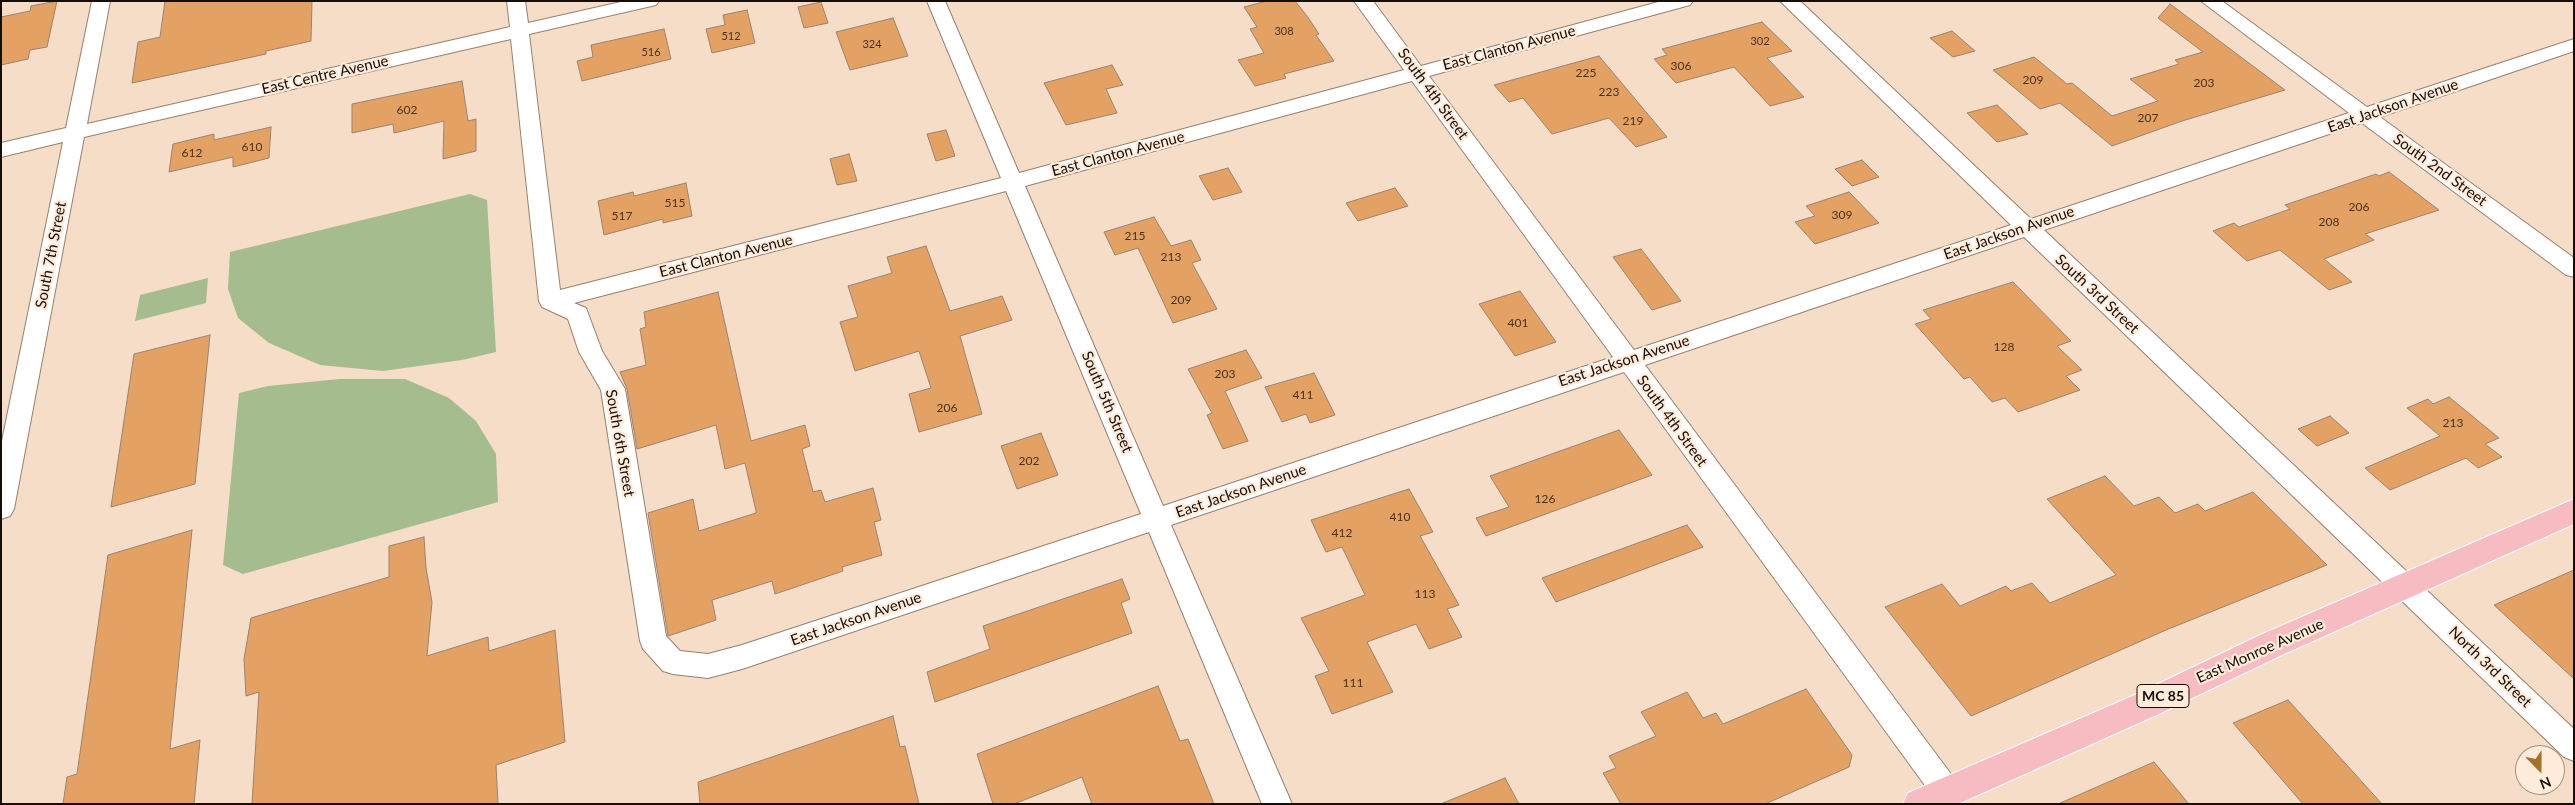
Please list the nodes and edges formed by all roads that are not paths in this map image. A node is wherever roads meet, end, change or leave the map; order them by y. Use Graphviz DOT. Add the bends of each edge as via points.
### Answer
graph roads {
  1 [pos="101,1"];
  2 [pos="516,1"];
  3 [pos="650,1"];
  4 [pos="936,1"];
  5 [pos="1363,1"];
  6 [pos="1684,1"];
  7 [pos="1789,1"];
  8 [pos="2210,1"];
  9 [pos="519,30"];
  10 [pos="2574,45"];
  11 [pos="1418,73"];
  12 [pos="2366,116"];
  13 [pos="74,134"];
  14 [pos="1,150"];
  15 [pos="1012,182"];
  16 [pos="2027,227"];
  17 [pos="2574,269"];
  18 [pos="550,300"];
  19 [pos="1627,360"];
  20 [pos="1,509"];
  21 [pos="2574,511"];
  22 [pos="1157,519"];
  23 [pos="2406,586"];
  24 [pos="674,662"];
  25 [pos="2574,748"];
  26 [pos="1933,798"];
  27 [pos="1277,804"];
  1 -- 13 [label="street, South 7th Street"];
  2 -- 9 [label="street"];
  3 -- 9 [label="street, East Centre Avenue"];
  4 -- 15 [label="street, South 5th Street"];
  5 -- 11 [label="street, South 4th Street"];
  6 -- 11 [label="street, East Clanton Avenue"];
  7 -- 16 [label="street, South 3rd Street"];
  8 -- 12 [label="street, South 2nd Street"];
  9 -- 13 [label="street, East Centre Avenue"];
  9 -- 18 [label="street"];
  10 -- 12 [label="street, East Jackson Avenue"];
  11 -- 15 [label="street, East Clanton Avenue"];
  11 -- 19 [label="street, South 4th Street"];
  12 -- 16 [label="street, East Jackson Avenue"];
  12 -- 17 [label="street, South 2nd Street"];
  13 -- 14 [label="street, East Centre Avenue"];
  13 -- 20 [label="street, South 7th Street"];
  15 -- 18 [label="street, East Clanton Avenue"];
  15 -- 22 [label="street, South 5th Street"];
  16 -- 19 [label="street, East Jackson Avenue"];
  16 -- 23 [label="street, South 3rd Street"];
  18 -- 24 [label="street, South 6th Street" via="578,314 591,352 613,389 653,642"];
  19 -- 22 [label="street, East Jackson Avenue"];
  19 -- 26 [label="street, South 4th Street"];
  21 -- 23 [label="main road, East Monroe Avenue / MC 85"];
  22 -- 24 [label="street, East Jackson Avenue" via="742,657 708,666"];
  22 -- 27 [label="street, South 5th Street"];
  23 -- 25 [label="street, North 3rd Street"];
  23 -- 26 [label="main road, East Monroe Avenue / MC 85"];
}
